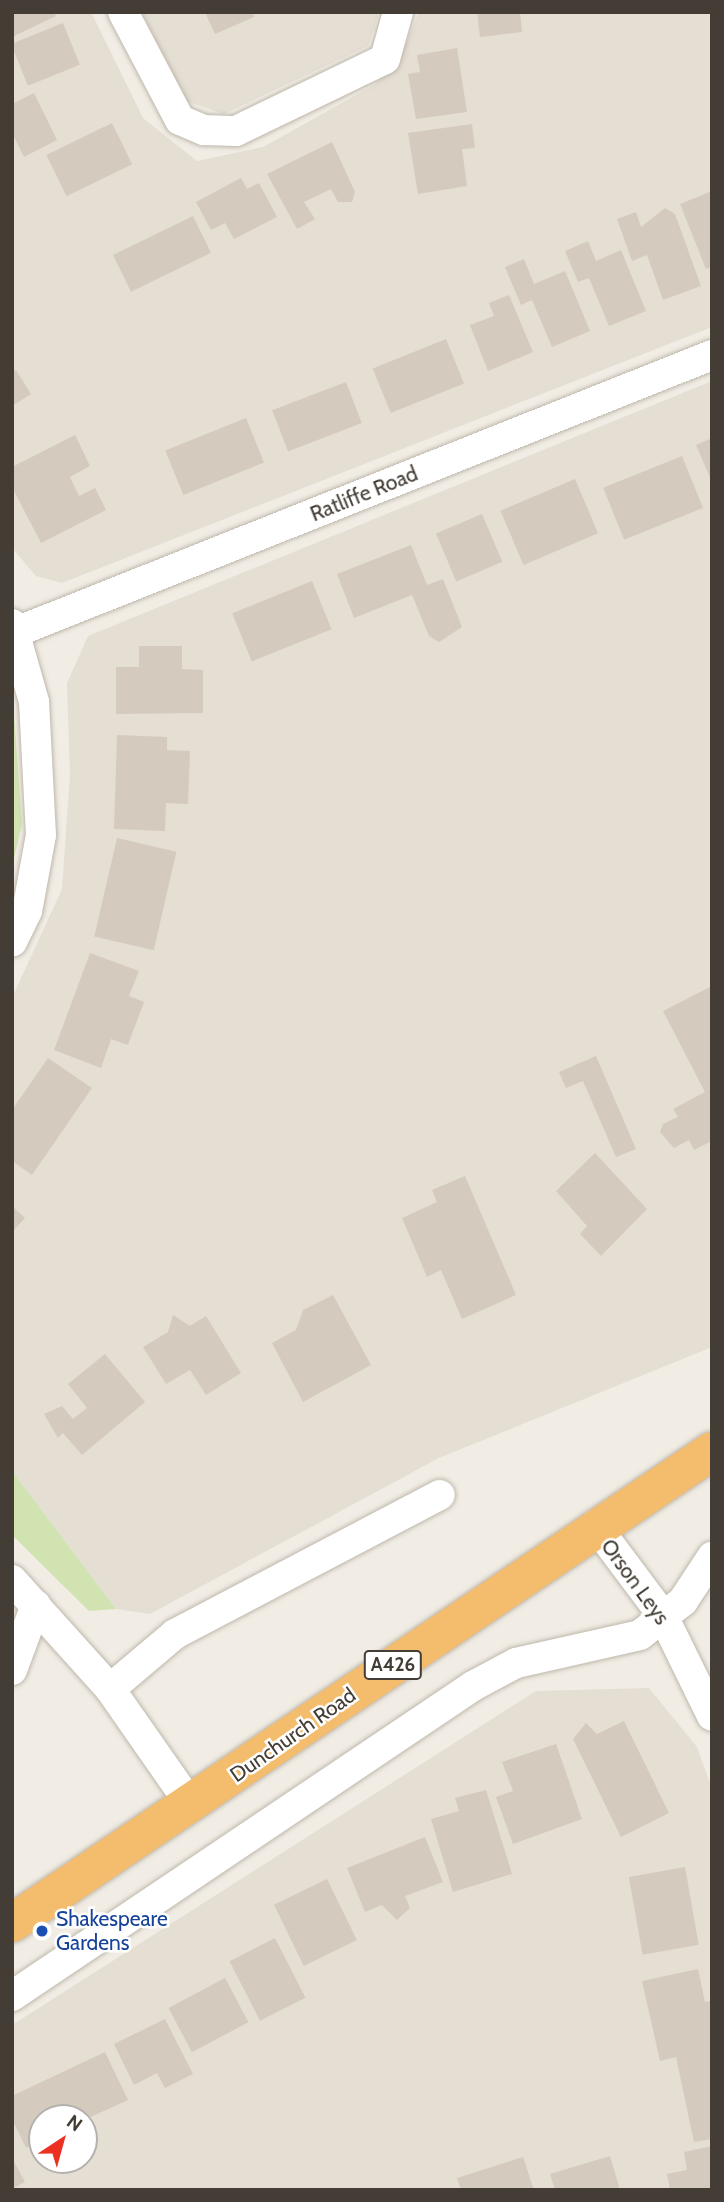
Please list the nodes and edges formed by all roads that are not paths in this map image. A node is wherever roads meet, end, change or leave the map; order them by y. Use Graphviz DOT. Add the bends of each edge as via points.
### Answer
graph roads {
  1 [pos="123,12"];
  2 [pos="398,12"];
  3 [pos="712,355"];
  4 [pos="14,628"];
  5 [pos="12,942"];
  6 [pos="712,1451"];
  7 [pos="440,1495"];
  8 [pos="594,1525"];
  9 [pos="712,1557"];
  10 [pos="12,1580"];
  11 [pos="36,1605"];
  12 [pos="663,1616"];
  13 [pos="12,1670"];
  14 [pos="110,1689"];
  15 [pos="712,1716"];
  16 [pos="191,1805"];
  17 [pos="12,1923"];
  18 [pos="12,1996"];
  1 -- 2 [label="street" via="180,120 204,131 236,131 385,59"];
  3 -- 4 [label="street, Ratliffe Road"];
  4 -- 5 [label="street" via="34,702 41,835 27,911"];
  6 -- 8 [label="highway, Dunchurch Road / A426"];
  7 -- 14 [label="street" via="175,1634"];
  8 -- 12 [label="street, Orson Leys"];
  8 -- 16 [label="highway, Dunchurch Road / A426"];
  9 -- 12 [label="street" via="683,1601"];
  10 -- 11 [label="street"];
  11 -- 13 [label="street"];
  11 -- 14 [label="street"];
  12 -- 15 [label="street, Orson Leys"];
  12 -- 18 [label="street" via="640,1635 516,1662 472,1686"];
  14 -- 16 [label="street"];
  16 -- 17 [label="highway, Dunchurch Road / A426"];
}
